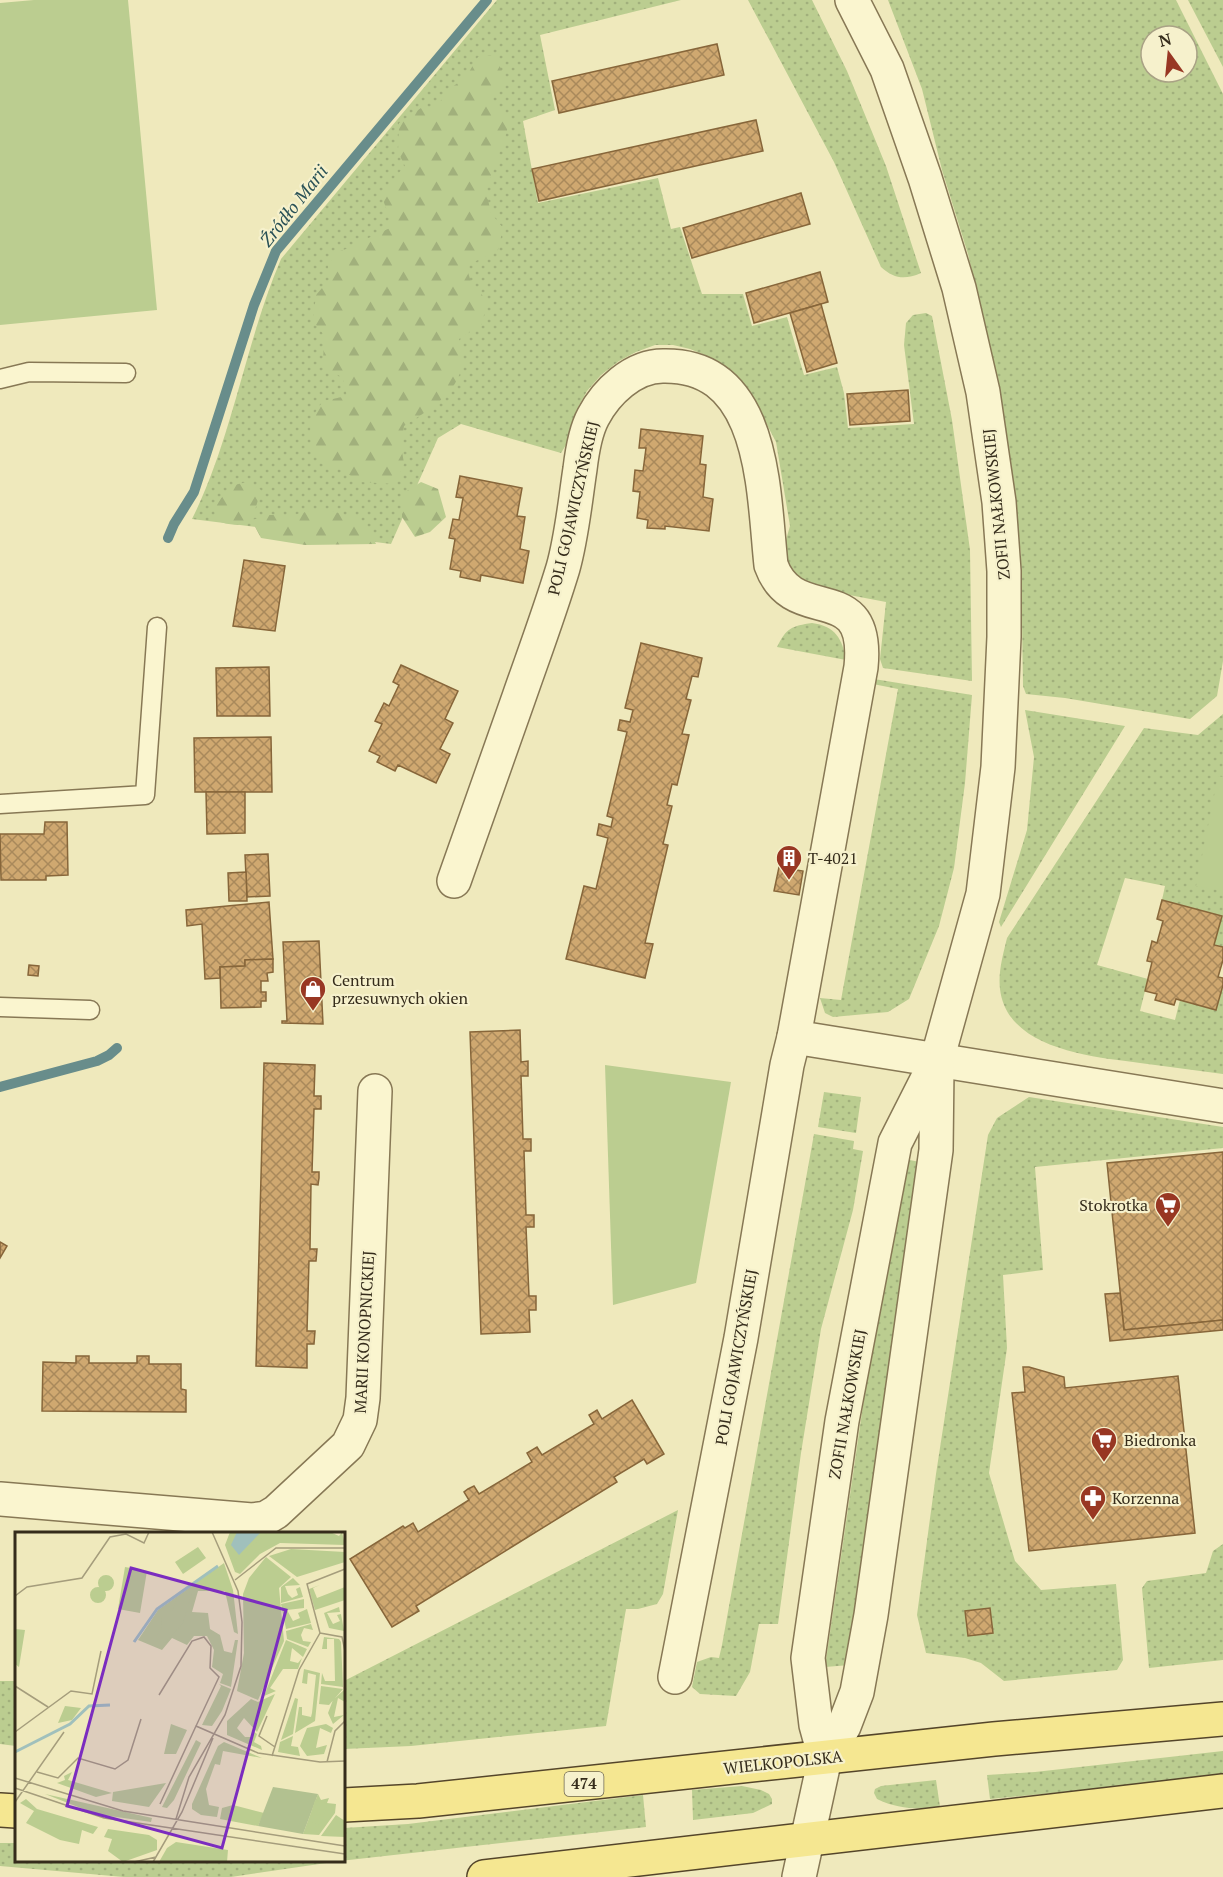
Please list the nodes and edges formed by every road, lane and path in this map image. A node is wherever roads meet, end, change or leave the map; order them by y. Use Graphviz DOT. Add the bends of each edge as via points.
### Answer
graph roads {
  1 [pos="852,0"];
  2 [pos="126,373"];
  3 [pos="0,379"];
  4 [pos="157,627"];
  5 [pos="0,804"];
  6 [pos="454,881"];
  7 [pos="0,1007"];
  8 [pos="90,1010"];
  9 [pos="794,1037"];
  10 [pos="937,1060"];
  11 [pos="375,1092"];
  12 [pos="1223,1106"];
  13 [pos="0,1499"];
  14 [pos="675,1677"];
  15 [pos="1223,1719"];
  16 [pos="825,1758"];
  17 [pos="1223,1791"];
  18 [pos="345,1805"];
  19 [pos="0,1810"];
  20 [pos="15,1811"];
  21 [pos="807,1839"];
  22 [pos="483,1877"];
  23 [pos="799,1877"];
  1 -- 10 [label="street, ZOFII NAŁKOWSKIEJ" via="887,69 958,288 984,392 999,502 1004,637 998,767 983,894"];
  2 -- 3 [label="lane" via="28,372"];
  4 -- 5 [label="lane" via="146,795"];
  6 -- 9 [label="street, POLI GOJAWICZYŃSKIEJ" via="564,566 581,459 592,418 617,385 639,373 657,366 674,366 705,374 734,397 746,416 761,477 775,577 793,594 844,611 854,620 863,647"];
  7 -- 8 [label="lane"];
  9 -- 10 [label="street"];
  9 -- 14 [label="street, POLI GOJAWICZYŃSKIEJ"];
  10 -- 12 [label="street"];
  10 -- 16 [label="street, ZOFII NAŁKOWSKIEJ" via="936,1150 871,1615 857,1692 844,1726"];
  10 -- 16 [label="street, ZOFII NAŁKOWSKIEJ" via="895,1143 842,1421 808,1658 816,1725"];
  11 -- 13 [label="street, MARII KONOPNICKIEJ" via="363,1398 360,1420 348,1445 266,1518"];
  15 -- 16 [label="main road, WIELKOPOLSKA / 474" via="994,1738"];
  16 -- 18 [label="main road, WIELKOPOLSKA / 474" via="438,1799"];
  16 -- 21 [label="street, ZOFII NAŁKOWSKIEJ"];
  17 -- 21 [label="main road"];
  19 -- 20 [label="main road"];
  21 -- 22 [label="main road"];
  21 -- 23 [label="street, ZOFII NAŁKOWSKIEJ"];
}
